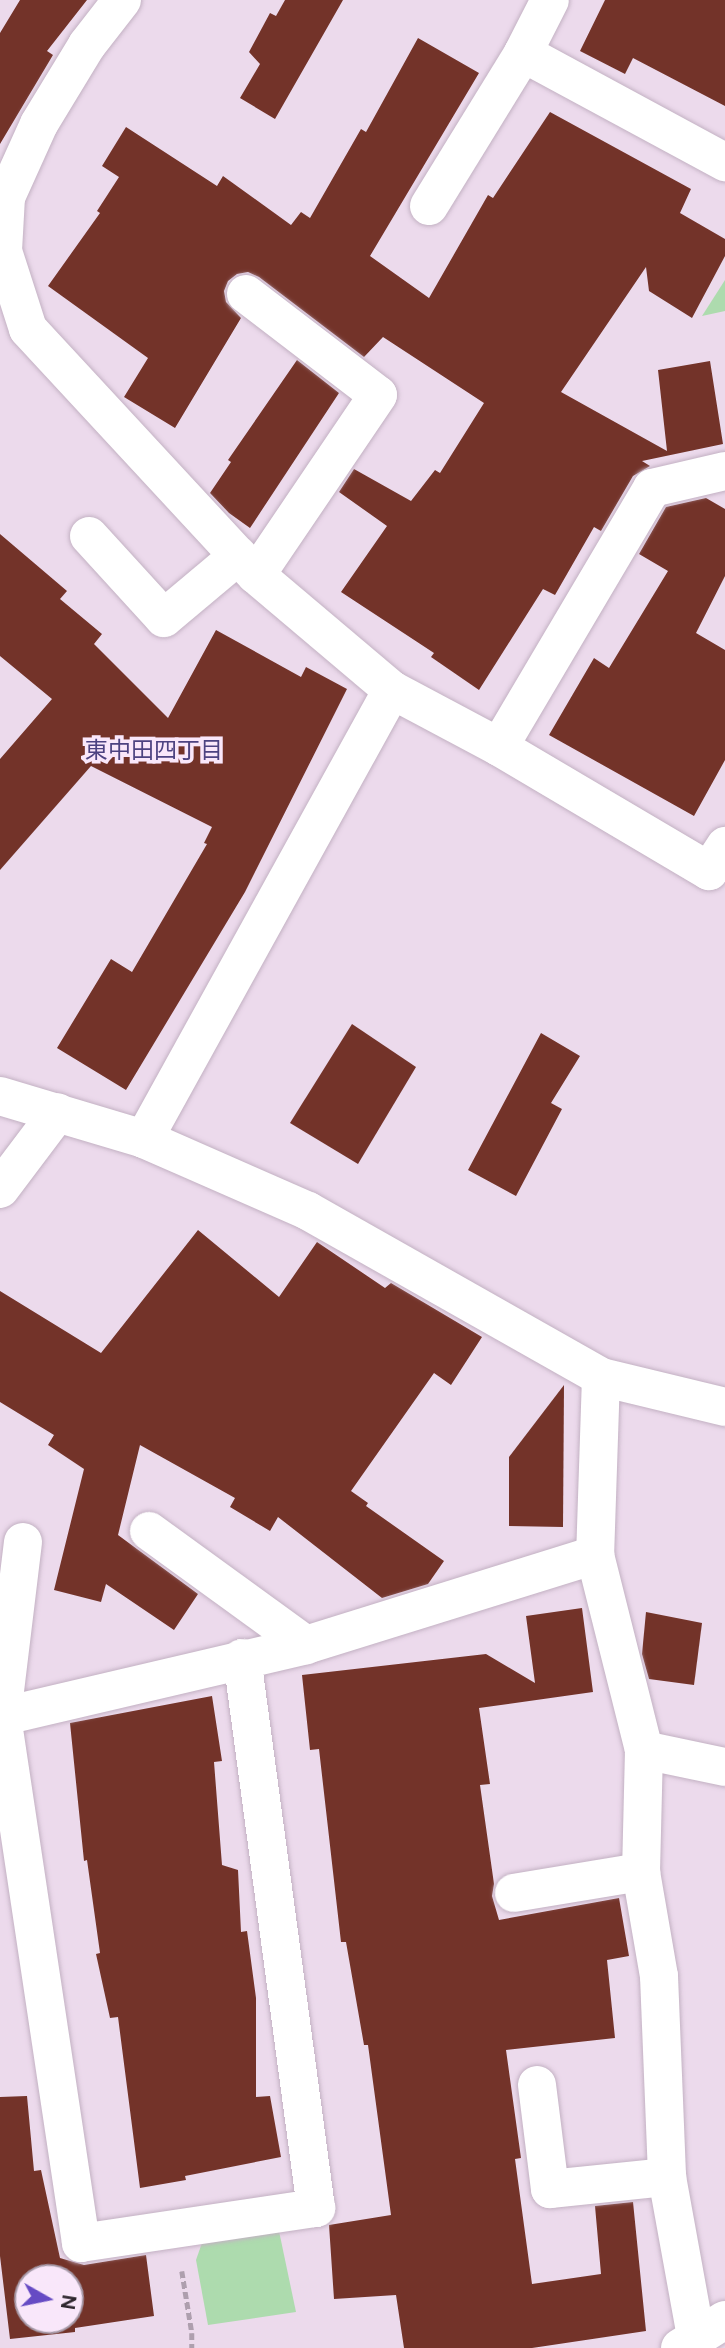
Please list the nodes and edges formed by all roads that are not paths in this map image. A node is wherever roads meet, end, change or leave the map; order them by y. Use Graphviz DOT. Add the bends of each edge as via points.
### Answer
graph roads {
  1 [pos="122,0"];
  2 [pos="550,0"];
  3 [pos="523,53"];
  4 [pos="725,162"];
  5 [pos="429,206"];
  6 [pos="246,294"];
  7 [pos="725,471"];
  8 [pos="89,536"];
  9 [pos="247,565"];
  10 [pos="392,690"];
  11 [pos="499,747"];
  12 [pos="720,866"];
  13 [pos="0,1097"];
  14 [pos="58,1112"];
  15 [pos="144,1139"];
  16 [pos="0,1189"];
  17 [pos="600,1377"];
  18 [pos="725,1407"];
  19 [pos="149,1531"];
  20 [pos="23,1542"];
  21 [pos="595,1555"];
  22 [pos="306,1645"];
  23 [pos="242,1658"];
  24 [pos="1,1717"];
  25 [pos="644,1750"];
  26 [pos="725,1767"];
  27 [pos="641,1872"];
  28 [pos="514,1893"];
  29 [pos="537,2085"];
  30 [pos="667,2177"];
  31 [pos="700,2335"];
  1 -- 9 [label="street" via="87,44 39,124 6,197 3,251 28,329"];
  2 -- 3 [label="street"];
  3 -- 4 [label="street"];
  3 -- 5 [label="street"];
  6 -- 9 [label="street" via="378,395"];
  7 -- 11 [label="street" via="652,488"];
  8 -- 9 [label="street" via="164,618"];
  9 -- 10 [label="street"];
  10 -- 11 [label="street"];
  10 -- 15 [label="street"];
  11 -- 12 [label="street"];
  13 -- 14 [label="street"];
  14 -- 15 [label="street"];
  14 -- 16 [label="street"];
  15 -- 17 [label="street" via="308,1211"];
  17 -- 18 [label="street"];
  17 -- 21 [label="street"];
  19 -- 22 [label="street"];
  20 -- 24 [label="street"];
  21 -- 22 [label="street"];
  21 -- 25 [label="street"];
  22 -- 23 [label="street"];
  23 -- 24 [label="street"];
  23 -- 24 [label="street" via="316,2208 81,2243"];
  25 -- 26 [label="street"];
  25 -- 27 [label="street"];
  27 -- 28 [label="street"];
  27 -- 30 [label="street" via="659,1976"];
  29 -- 30 [label="street" via="550,2189"];
  30 -- 31 [label="street"];
}
